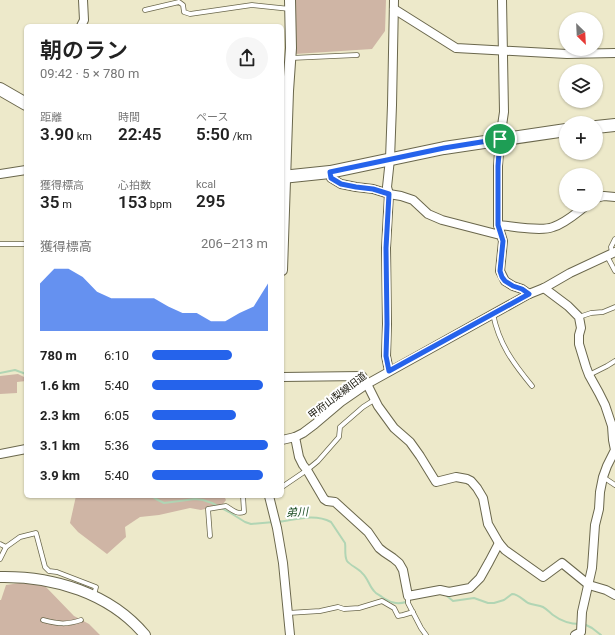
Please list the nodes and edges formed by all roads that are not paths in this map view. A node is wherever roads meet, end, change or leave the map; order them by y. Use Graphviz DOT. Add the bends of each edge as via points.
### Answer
graph roads {
  1 [pos="83,0"];
  2 [pos="394,0"];
  3 [pos="502,0"];
  4 [pos="290,4"];
  5 [pos="394,9"];
  6 [pos="145,10"];
  7 [pos="83,24"];
  8 [pos="503,50"];
  9 [pos="615,53"];
  10 [pos="357,55"];
  11 [pos="290,58"];
  12 [pos="0,89"];
  13 [pos="24,103"];
  14 [pos="615,125"];
  15 [pos="603,126"];
  16 [pos="559,131"];
  17 [pos="500,139"];
  18 [pos="390,159"];
  19 [pos="284,160"];
  20 [pos="24,170"];
  21 [pos="330,172"];
  22 [pos="0,174"];
  23 [pos="284,177"];
  24 [pos="389,194"];
  25 [pos="603,196"];
  26 [pos="615,197"];
  27 [pos="578,212"];
  28 [pos="498,225"];
  29 [pos="500,235"];
  30 [pos="615,239"];
  31 [pos="0,244"];
  32 [pos="24,244"];
  33 [pos="611,254"];
  34 [pos="615,271"];
  35 [pos="544,288"];
  36 [pos="529,294"];
  37 [pos="615,308"];
  38 [pos="493,314"];
  39 [pos="579,317"];
  40 [pos="615,361"];
  41 [pos="389,371"];
  42 [pos="589,375"];
  43 [pos="284,377"];
  44 [pos="367,384"];
  45 [pos="532,386"];
  46 [pos="374,400"];
  47 [pos="295,437"];
  48 [pos="284,440"];
  49 [pos="24,449"];
  50 [pos="0,454"];
  51 [pos="307,470"];
  52 [pos="603,477"];
  53 [pos="615,485"];
  54 [pos="284,486"];
  55 [pos="243,498"];
  56 [pos="270,498"];
  57 [pos="210,536"];
  58 [pos="499,543"];
  59 [pos="0,544"];
  60 [pos="6,547"];
  61 [pos="0,559"];
  62 [pos="0,577"];
  63 [pos="588,585"];
  64 [pos="615,595"];
  65 [pos="94,596"];
  66 [pos="408,596"];
  67 [pos="413,612"];
  68 [pos="288,614"];
  69 [pos="43,620"];
  70 [pos="81,620"];
  71 [pos="581,630"];
  72 [pos="144,635"];
  73 [pos="290,635"];
  74 [pos="426,635"];
  1 -- 7 [label="street"];
  2 -- 5 [label="street"];
  3 -- 8 [label="street"];
  4 -- 6 [label="lane" via="252,5 190,14 184,12 179,2"];
  4 -- 11 [label="street"];
  5 -- 8 [label="street" via="456,48"];
  5 -- 18 [label="street"];
  8 -- 9 [label="street" via="567,54"];
  8 -- 17 [label="street" via="504,112"];
  10 -- 11 [label="lane"];
  11 -- 19 [label="street"];
  12 -- 13 [label="main road"];
  14 -- 15 [label="main road"];
  16 -- 17 [label="main road"];
  17 -- 18 [label="main road"];
  17 -- 28 [label="street"];
  18 -- 21 [label="main road"];
  18 -- 24 [label="street" via="387,187"];
  20 -- 22 [label="street"];
  21 -- 23 [label="main road"];
  21 -- 24 [label="street" via="331,178 341,184"];
  24 -- 29 [label="street" via="413,200 428,214 442,220"];
  24 -- 41 [label="street" via="386,248 386,356"];
  25 -- 26 [label="street"];
  27 -- 28 [label="street" via="553,228"];
  28 -- 29 [label="street"];
  29 -- 36 [label="street" via="503,241 500,271 502,277"];
  30 -- 33 [label="lane"];
  31 -- 32 [label="lane"];
  33 -- 34 [label="lane"];
  33 -- 35 [label="street, 甲府山梨線旧道"];
  35 -- 36 [label="street, 甲府山梨線旧道"];
  35 -- 39 [label="street"];
  36 -- 38 [label="street, 甲府山梨線旧道"];
  37 -- 39 [label="lane"];
  38 -- 41 [label="street, 甲府山梨線旧道"];
  38 -- 45 [label="lane" via="508,355"];
  39 -- 42 [label="street" via="579,344"];
  40 -- 42 [label="lane"];
  41 -- 44 [label="street, 甲府山梨線旧道"];
  42 -- 52 [label="street" via="605,405 612,426 615,450"];
  43 -- 44 [label="street" via="362,376"];
  44 -- 46 [label="street"];
  44 -- 47 [label="street, 甲府山梨線旧道"];
  46 -- 51 [label="lane" via="340,427 339,437 318,462"];
  46 -- 58 [label="street" via="394,428 410,442 436,482 456,478 467,479 474,484 483,498 488,524"];
  47 -- 48 [label="street, 甲府山梨線旧道"];
  47 -- 51 [label="street" via="299,457"];
  49 -- 50 [label="street"];
  51 -- 54 [label="lane"];
  51 -- 66 [label="street" via="324,499 335,502 368,532 379,548 399,564 403,570"];
  52 -- 53 [label="lane"];
  52 -- 63 [label="street"];
  55 -- 57 [label="lane" via="242,513 226,506 208,509"];
  56 -- 68 [label="street" via="283,563"];
  58 -- 63 [label="street" via="543,577 562,563"];
  58 -- 66 [label="street" via="480,578 470,588"];
  59 -- 60 [label="lane"];
  60 -- 61 [label="lane"];
  60 -- 65 [label="lane" via="20,537 36,533 45,567 49,571 96,587"];
  62 -- 65 [label="street" via="44,580"];
  63 -- 64 [label="street"];
  63 -- 71 [label="street"];
  65 -- 72 [label="street" via="123,614"];
  66 -- 67 [label="lane" via="408,603"];
  67 -- 68 [label="lane" via="398,616 394,608 382,601 359,608 338,607"];
  67 -- 74 [label="lane"];
  68 -- 73 [label="street"];
  69 -- 70 [label="lane" via="59,624"];
}
